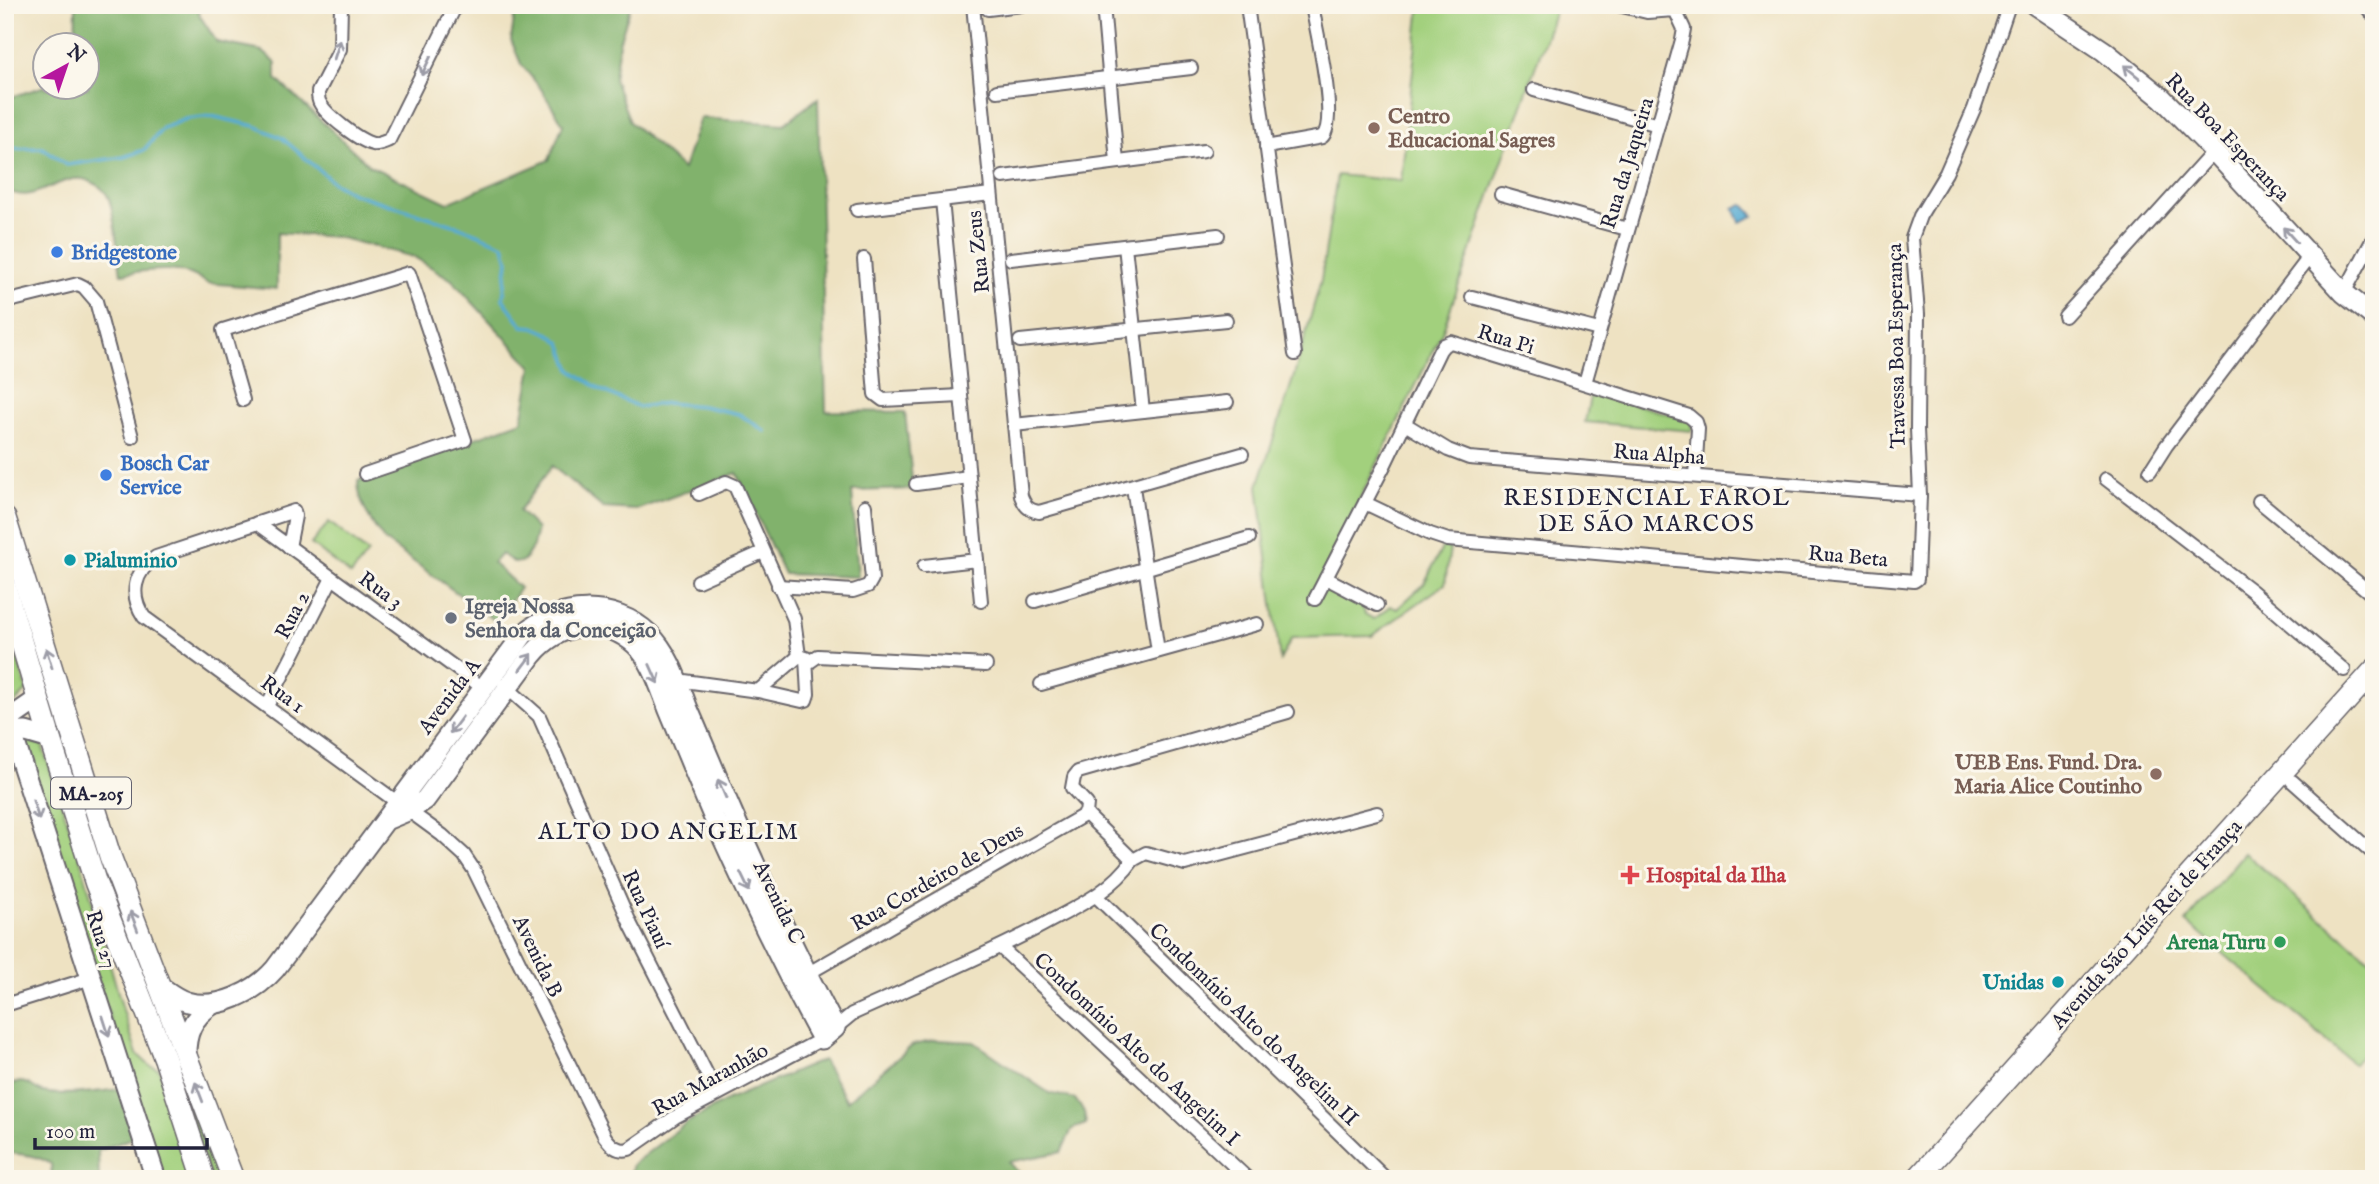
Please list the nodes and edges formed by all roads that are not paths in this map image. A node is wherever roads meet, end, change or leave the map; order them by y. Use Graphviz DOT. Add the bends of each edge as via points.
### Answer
graph roads {
  1 [pos="341,5"];
  2 [pos="456,5"];
  3 [pos="973,5"];
  4 [pos="1021,5"];
  5 [pos="1103,5"];
  6 [pos="1247,5"];
  7 [pos="1312,5"];
  8 [pos="1618,5"];
  9 [pos="2009,5"];
  10 [pos="2365,5"];
  11 [pos="2047,8"];
  12 [pos="988,9"];
  13 [pos="2374,16"];
  14 [pos="1191,68"];
  15 [pos="1110,78"];
  16 [pos="1534,90"];
  17 [pos="997,91"];
  18 [pos="1658,125"];
  19 [pos="1266,147"];
  20 [pos="1204,151"];
  21 [pos="2214,151"];
  22 [pos="1117,162"];
  23 [pos="1003,177"];
  24 [pos="992,194"];
  25 [pos="1501,194"];
  26 [pos="942,200"];
  27 [pos="857,210"];
  28 [pos="1627,229"];
  29 [pos="1218,235"];
  30 [pos="2374,237"];
  31 [pos="1125,246"];
  32 [pos="2310,256"];
  33 [pos="864,259"];
  34 [pos="1011,259"];
  35 [pos="2344,293"];
  36 [pos="1472,297"];
  37 [pos="5,302"];
  38 [pos="2065,316"];
  39 [pos="2374,317"];
  40 [pos="1226,320"];
  41 [pos="1134,330"];
  42 [pos="1599,330"];
  43 [pos="1020,341"];
  44 [pos="1295,354"];
  45 [pos="1585,383"];
  46 [pos="961,396"];
  47 [pos="243,400"];
  48 [pos="1227,402"];
  49 [pos="1143,411"];
  50 [pos="1405,424"];
  51 [pos="1014,425"];
  52 [pos="132,437"];
  53 [pos="1242,454"];
  54 [pos="2150,471"];
  55 [pos="365,474"];
  56 [pos="1695,476"];
  57 [pos="969,477"];
  58 [pos="2106,479"];
  59 [pos="916,484"];
  60 [pos="1133,487"];
  61 [pos="699,494"];
  62 [pos="1920,495"];
  63 [pos="2259,500"];
  64 [pos="1365,503"];
  65 [pos="865,506"];
  66 [pos="5,518"];
  67 [pos="257,523"];
  68 [pos="1249,538"];
  69 [pos="289,547"];
  70 [pos="763,552"];
  71 [pos="977,560"];
  72 [pos="924,566"];
  73 [pos="1145,569"];
  74 [pos="332,578"];
  75 [pos="1326,578"];
  76 [pos="1917,579"];
  77 [pos="698,581"];
  78 [pos="778,586"];
  79 [pos="5,587"];
  80 [pos="2374,596"];
  81 [pos="1315,599"];
  82 [pos="981,601"];
  83 [pos="1035,601"];
  84 [pos="1377,605"];
  85 [pos="1257,624"];
  86 [pos="640,626"];
  87 [pos="606,629"];
  88 [pos="1158,651"];
  89 [pos="804,659"];
  90 [pos="986,665"];
  91 [pos="2344,670"];
  92 [pos="2374,670"];
  93 [pos="677,680"];
  94 [pos="494,684"];
  95 [pos="1041,684"];
  96 [pos="2374,690"];
  97 [pos="758,691"];
  98 [pos="38,699"];
  99 [pos="267,706"];
  100 [pos="1288,712"];
  101 [pos="7,724"];
  102 [pos="50,739"];
  103 [pos="2292,781"];
  104 [pos="404,806"];
  105 [pos="1377,813"];
  106 [pos="1086,814"];
  107 [pos="724,818"];
  108 [pos="2374,854"];
  109 [pos="110,856"];
  110 [pos="1133,860"];
  111 [pos="1096,896"];
  112 [pos="1000,947"];
  113 [pos="807,974"];
  114 [pos="91,978"];
  115 [pos="158,985"];
  116 [pos="7,1000"];
  117 [pos="213,1003"];
  118 [pos="828,1034"];
  119 [pos="186,1059"];
  120 [pos="717,1094"];
  121 [pos="616,1148"];
  122 [pos="156,1179"];
  123 [pos="204,1179"];
  124 [pos="233,1179"];
  125 [pos="1248,1179"];
  126 [pos="1386,1179"];
  127 [pos="1917,1179"];
  128 [pos="1935,1179"];
  2 -- 1 [label="street, one-way" via="389,140 380,144 347,130 318,98 340,49"];
  3 -- 24 [label="street, Rua Zeus"];
  4 -- 12 [label="street"];
  5 -- 15 [label="street"];
  6 -- 19 [label="street"];
  7 -- 19 [label="street" via="1329,105 1328,129 1322,137"];
  8 -- 18 [label="street, Rua da Jaqueira" via="1647,12 1675,10 1682,22 1682,40"];
  9 -- 62 [label="street, Travessa Boa Esperança" via="1973,109 1912,238 1919,314"];
  10 -- 13 [label="street"];
  21 -- 11 [label="street, Rua Boa Esperança, one-way" via="2133,73"];
  14 -- 15 [label="street"];
  15 -- 17 [label="street"];
  15 -- 22 [label="street"];
  16 -- 18 [label="street"];
  18 -- 28 [label="street, Rua da Jaqueira"];
  19 -- 44 [label="street"];
  20 -- 22 [label="street"];
  32 -- 21 [label="street, Rua Boa Esperança, one-way"];
  21 -- 38 [label="street"];
  22 -- 23 [label="street"];
  24 -- 26 [label="street"];
  24 -- 51 [label="street, Rua Zeus"];
  25 -- 28 [label="street"];
  26 -- 27 [label="street"];
  26 -- 46 [label="street"];
  28 -- 42 [label="street, Rua da Jaqueira"];
  29 -- 31 [label="street"];
  30 -- 35 [label="street"];
  31 -- 34 [label="street"];
  31 -- 41 [label="street"];
  32 -- 35 [label="street, Rua Boa Esperança"];
  32 -- 54 [label="street"];
  33 -- 46 [label="street" via="874,394 883,400"];
  35 -- 39 [label="street, Rua Boa Esperança"];
  36 -- 42 [label="street"];
  37 -- 52 [label="street" via="78,284 90,292"];
  40 -- 41 [label="street"];
  41 -- 43 [label="street"];
  41 -- 49 [label="street"];
  42 -- 45 [label="street, Rua da Jaqueira"];
  45 -- 50 [label="street, Rua Pi" via="1447,342"];
  45 -- 56 [label="street, Rua Pi" via="1693,418 1698,429"];
  46 -- 57 [label="street"];
  47 -- 55 [label="street" via="223,330 410,273 465,440"];
  48 -- 49 [label="street"];
  49 -- 51 [label="street"];
  50 -- 56 [label="street, Rua Alpha" via="1469,458"];
  50 -- 64 [label="street, Rua Pi"];
  51 -- 60 [label="street, Rua Zeus" via="1021,496 1030,511"];
  53 -- 60 [label="street"];
  56 -- 62 [label="street, Rua Alpha"];
  57 -- 59 [label="street"];
  57 -- 71 [label="street"];
  58 -- 91 [label="street" via="2252,590"];
  60 -- 73 [label="street"];
  61 -- 70 [label="street" via="726,482 735,486"];
  62 -- 76 [label="street, Travessa Boa Esperança"];
  63 -- 80 [label="street"];
  64 -- 75 [label="street, Rua Pi"];
  64 -- 76 [label="street, Rua Beta" via="1448,540"];
  65 -- 78 [label="street" via="872,579 868,586 853,591"];
  109 -- 66 [label="main road, MA-205, one-way"];
  67 -- 69 [label="street, Rua 3"];
  67 -- 69 [label="street" via="294,511"];
  67 -- 99 [label="street, Rua 1" via="150,560 140,573 135,602 144,617"];
  68 -- 73 [label="street"];
  69 -- 74 [label="street, Rua 3"];
  70 -- 77 [label="street"];
  70 -- 78 [label="street"];
  71 -- 72 [label="street"];
  71 -- 82 [label="street"];
  73 -- 83 [label="street"];
  73 -- 88 [label="street"];
  74 -- 94 [label="street, Rua 3"];
  74 -- 99 [label="street, Rua 2"];
  75 -- 81 [label="street, Rua Pi"];
  75 -- 84 [label="street"];
  78 -- 89 [label="street" via="794,620"];
  79 -- 98 [label="main road, MA-205"];
  85 -- 88 [label="street"];
  86 -- 93 [label="street, Avenida C" via="663,652"];
  86 -- 94 [label="street, Avenida A" via="596,611 560,614 531,627"];
  94 -- 87 [label="street, Avenida A, one-way" via="556,633 579,626"];
  87 -- 107 [label="street, Avenida C, one-way" via="634,644 652,667"];
  88 -- 95 [label="street"];
  89 -- 90 [label="street"];
  89 -- 97 [label="street"];
  89 -- 97 [label="street" via="806,700"];
  92 -- 127 [label="main road, Avenida São Luís Rei de França"];
  93 -- 97 [label="street"];
  107 -- 93 [label="street, Avenida C, one-way"];
  94 -- 104 [label="street, Avenida A"];
  94 -- 120 [label="street, Rua Piauí" via="539,716 631,925"];
  96 -- 103 [label="main road, Avenida São Luís Rei de França"];
  98 -- 101 [label="street"];
  98 -- 102 [label="main road, MA-205"];
  98 -- 109 [label="main road" via="45,699 53,709 93,825"];
  99 -- 104 [label="street, Rua 1"];
  100 -- 106 [label="street" via="1078,772 1072,788 1087,804"];
  101 -- 102 [label="street"];
  101 -- 114 [label="street, Rua 27, one-way"];
  102 -- 123 [label="main road, MA-205" via="96,884 165,1059"];
  103 -- 108 [label="street"];
  103 -- 128 [label="main road, Avenida São Luís Rei de França"];
  104 -- 117 [label="street, Avenida A" via="386,820 266,980 252,990"];
  104 -- 121 [label="street, Avenida B" via="457,848 474,870 605,1137"];
  105 -- 110 [label="street" via="1185,864 1154,853"];
  106 -- 110 [label="street"];
  106 -- 113 [label="street, Rua Cordeiro de Deus"];
  107 -- 113 [label="street, Avenida C"];
  107 -- 118 [label="street, Avenida C, one-way"];
  115 -- 109 [label="main road, MA-205, one-way"];
  110 -- 111 [label="street"];
  111 -- 112 [label="street"];
  111 -- 126 [label="street, Condomínio Alto do Angelim II"];
  112 -- 118 [label="street" via="852,1014"];
  112 -- 125 [label="street, Condomínio Alto do Angelim I"];
  113 -- 118 [label="street, Avenida C"];
  114 -- 116 [label="street"];
  114 -- 122 [label="street, Rua 27, one-way"];
  115 -- 117 [label="street, Avenida A" via="184,1002"];
  115 -- 119 [label="main road, MA-205"];
  117 -- 119 [label="street" via="193,1022"];
  118 -- 120 [label="street, Rua Maranhão"];
  124 -- 119 [label="main road, MA-205, one-way"];
  120 -- 121 [label="street, Rua Maranhão" via="629,1149"];
}
